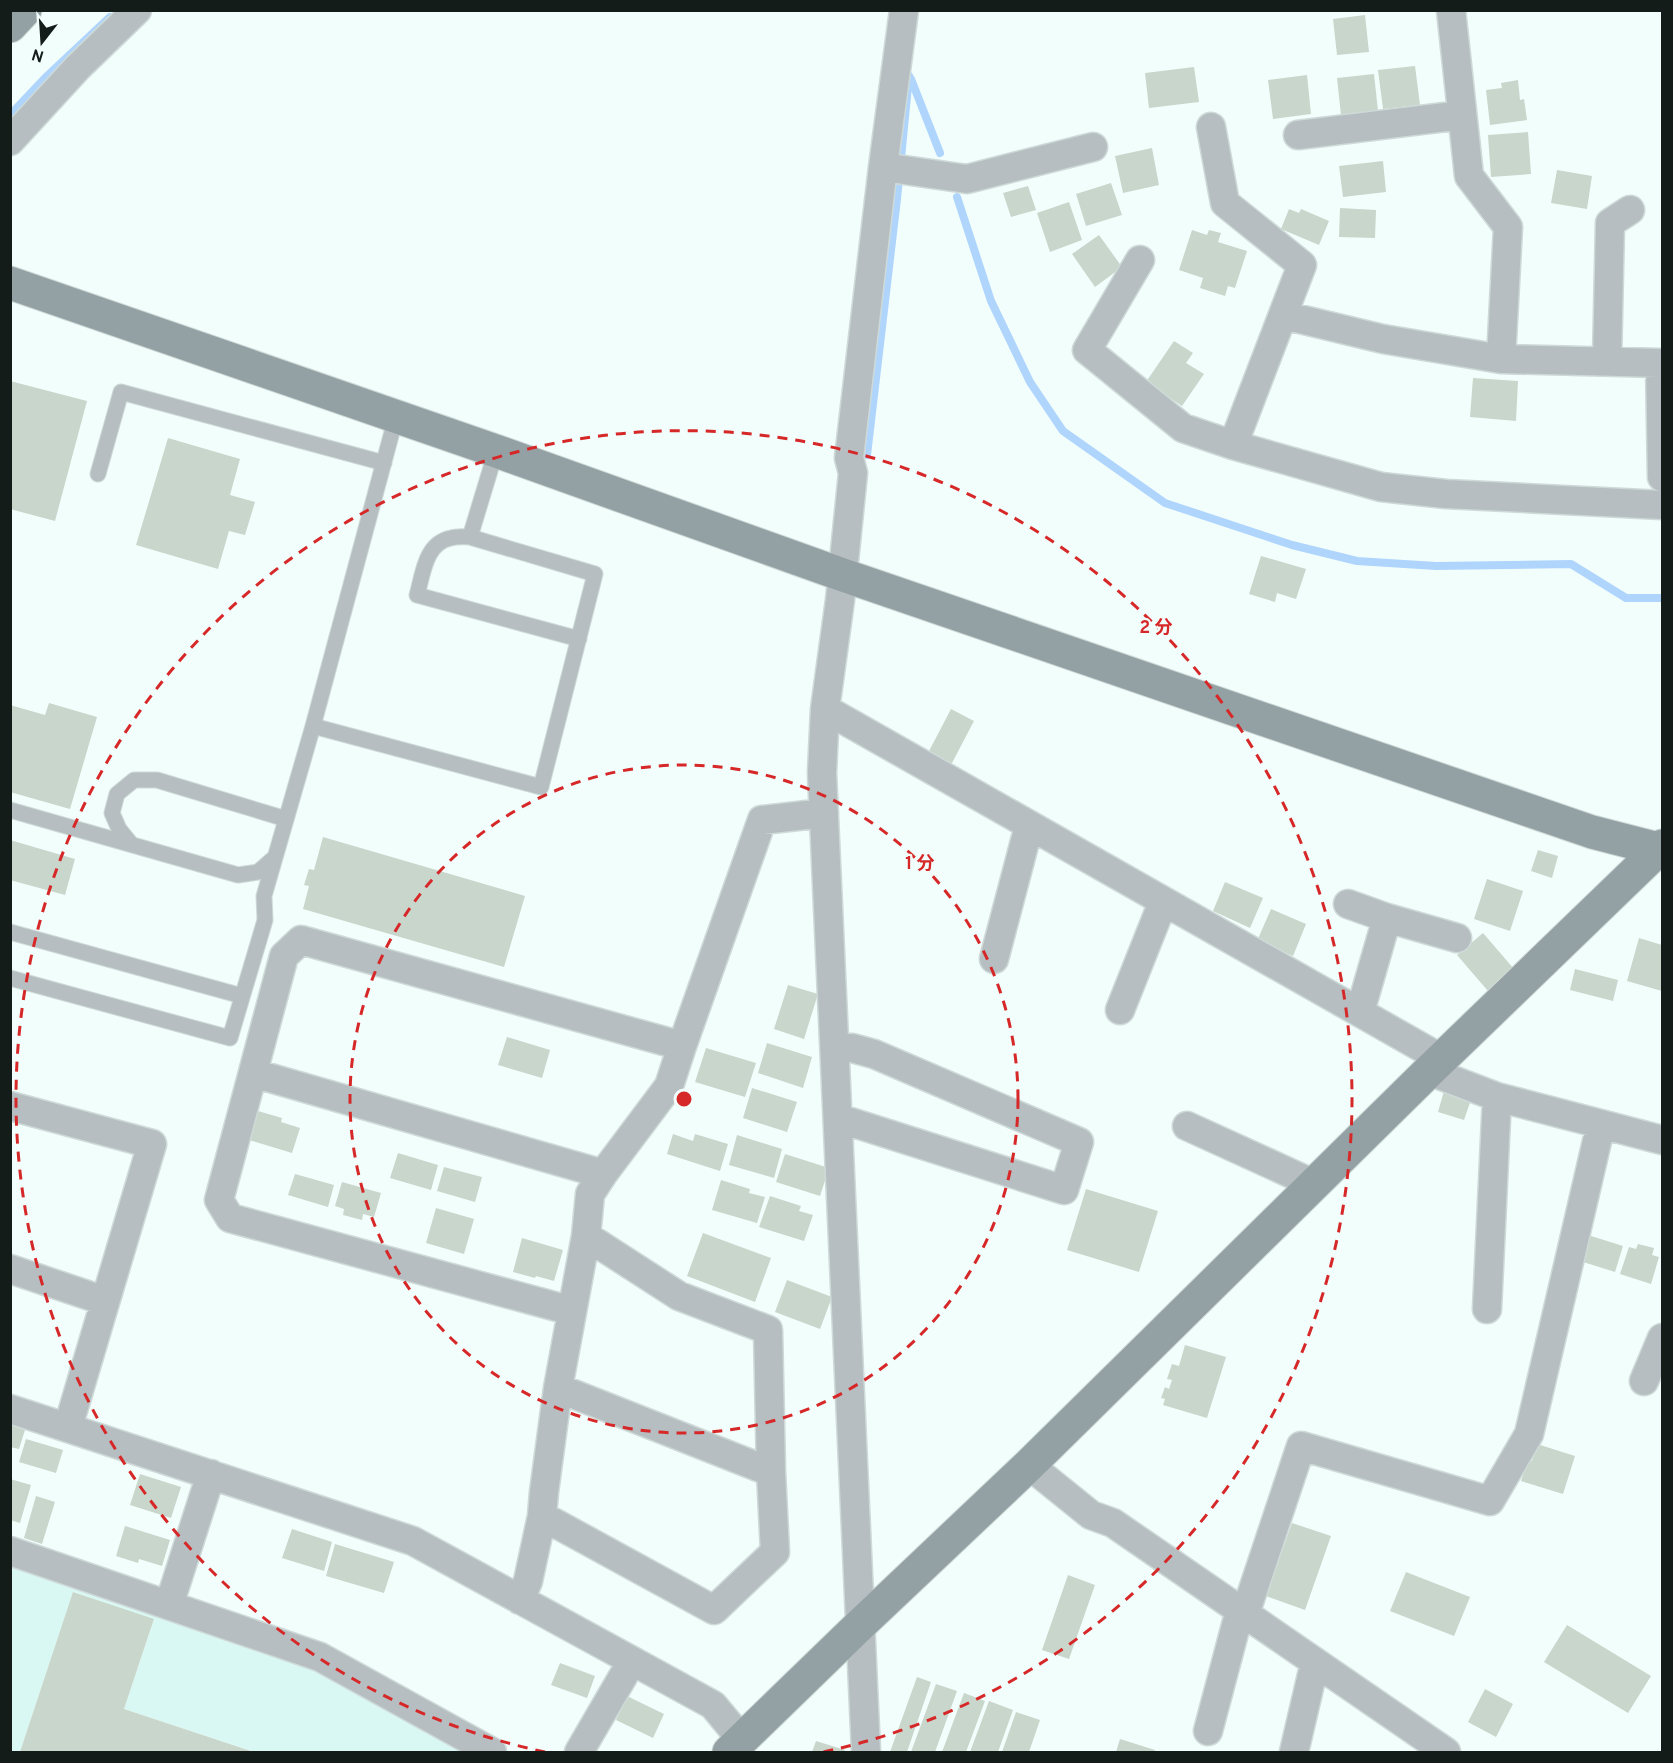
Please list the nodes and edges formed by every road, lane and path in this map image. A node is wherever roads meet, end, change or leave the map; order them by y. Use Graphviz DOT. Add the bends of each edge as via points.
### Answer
graph roads {
  1 [pos="26,10"];
  2 [pos="137,10"];
  3 [pos="904,10"];
  4 [pos="1451,10"];
  5 [pos="10,26"];
  6 [pos="1462,115"];
  7 [pos="1211,127"];
  8 [pos="1298,135"];
  9 [pos="11,141"];
  10 [pos="1093,147"];
  11 [pos="882,167"];
  12 [pos="1630,210"];
  13 [pos="1140,260"];
  14 [pos="10,283"];
  15 [pos="1283,315"];
  16 [pos="1501,359"];
  17 [pos="1607,361"];
  18 [pos="1661,363"];
  19 [pos="396,417"];
  20 [pos="1662,441"];
  21 [pos="1233,445"];
  22 [pos="496,451"];
  23 [pos="384,464"];
  24 [pos="98,474"];
  25 [pos="1662,477"];
  26 [pos="1662,505"];
  27 [pos="470,537"];
  28 [pos="843,575"];
  29 [pos="579,639"];
  30 [pos="825,709"];
  31 [pos="313,726"];
  32 [pos="10,810"];
  33 [pos="824,813"];
  34 [pos="286,819"];
  35 [pos="1029,826"];
  36 [pos="132,845"];
  37 [pos="1661,848"];
  38 [pos="275,857"];
  39 [pos="1163,902"];
  40 [pos="1348,904"];
  41 [pos="1387,918"];
  42 [pos="10,932"];
  43 [pos="1457,938"];
  44 [pos="994,959"];
  45 [pos="10,978"];
  46 [pos="242,996"];
  47 [pos="1120,1010"];
  48 [pos="1360,1012"];
  49 [pos="682,1046"];
  50 [pos="843,1048"];
  51 [pos="1435,1065"];
  52 [pos="253,1073"];
  53 [pos="1497,1097"];
  54 [pos="10,1106"];
  55 [pos="845,1121"];
  56 [pos="1601,1124"];
  57 [pos="1188,1126"];
  58 [pos="1662,1140"];
  59 [pos="603,1174"];
  60 [pos="1314,1184"];
  61 [pos="586,1236"];
  62 [pos="10,1269"];
  63 [pos="105,1301"];
  64 [pos="1487,1309"];
  65 [pos="572,1311"];
  66 [pos="1662,1338"];
  67 [pos="1644,1385"];
  68 [pos="558,1388"];
  69 [pos="10,1409"];
  70 [pos="68,1427"];
  71 [pos="1029,1465"];
  72 [pos="771,1472"];
  73 [pos="211,1474"];
  74 [pos="542,1516"];
  75 [pos="10,1551"];
  76 [pos="520,1600"];
  77 [pos="168,1605"];
  78 [pos="1242,1612"];
  79 [pos="861,1624"];
  80 [pos="632,1661"];
  81 [pos="1315,1662"];
  82 [pos="1208,1731"];
  83 [pos="735,1746"];
  84 [pos="492,1752"];
  85 [pos="579,1752"];
  86 [pos="866,1752"];
  87 [pos="1294,1752"];
  88 [pos="1446,1752"];
  1 -- 5 [label="street"];
  2 -- 9 [label="street" via="78,67"];
  3 -- 11 [label="street"];
  4 -- 6 [label="street"];
  6 -- 8 [label="street"];
  6 -- 16 [label="street" via="1469,176 1508,227"];
  7 -- 15 [label="street" via="1225,203 1302,265"];
  10 -- 11 [label="street" via="967,179"];
  11 -- 28 [label="street" via="849,458 853,473"];
  12 -- 17 [label="street" via="1610,224"];
  13 -- 21 [label="street" via="1087,350 1183,429"];
  14 -- 19 [label="street"];
  15 -- 16 [label="street" via="1383,339"];
  15 -- 21 [label="street"];
  16 -- 17 [label="street"];
  17 -- 18 [label="street"];
  18 -- 20 [label="street"];
  19 -- 22 [label="street"];
  19 -- 23 [label="lane"];
  20 -- 25 [label="street"];
  21 -- 26 [label="street" via="1381,487"];
  22 -- 27 [label="lane"];
  22 -- 28 [label="street"];
  23 -- 24 [label="lane" via="121,392"];
  23 -- 31 [label="lane"];
  27 -- 29 [label="lane" via="595,574"];
  27 -- 29 [label="lane" via="450,538 435,546 426,561 417,595"];
  28 -- 30 [label="street"];
  28 -- 37 [label="street" via="1592,832"];
  29 -- 31 [label="lane" via="541,788"];
  30 -- 33 [label="street"];
  30 -- 35 [label="street"];
  31 -- 34 [label="lane"];
  32 -- 36 [label="lane"];
  33 -- 49 [label="street" via="762,820"];
  33 -- 50 [label="street"];
  34 -- 36 [label="lane" via="157,780 134,780 117,794 112,813"];
  34 -- 38 [label="lane"];
  35 -- 39 [label="street"];
  35 -- 44 [label="street"];
  36 -- 38 [label="lane" via="238,875 258,872"];
  37 -- 51 [label="street"];
  38 -- 46 [label="lane" via="264,896 265,920"];
  39 -- 47 [label="street"];
  39 -- 48 [label="street"];
  40 -- 41 [label="street"];
  41 -- 43 [label="street"];
  41 -- 48 [label="street"];
  42 -- 46 [label="lane"];
  45 -- 46 [label="lane" via="230,1038"];
  48 -- 51 [label="street"];
  49 -- 52 [label="street" via="302,940 284,956"];
  49 -- 59 [label="street" via="669,1086"];
  50 -- 55 [label="street"];
  50 -- 55 [label="street" via="874,1054 1079,1142 1064,1190"];
  51 -- 53 [label="street"];
  51 -- 60 [label="street"];
  52 -- 59 [label="street"];
  52 -- 65 [label="street" via="219,1200 230,1218"];
  53 -- 56 [label="street"];
  53 -- 64 [label="street"];
  54 -- 63 [label="street" via="152,1144"];
  55 -- 79 [label="street"];
  56 -- 58 [label="street"];
  56 -- 78 [label="street" via="1529,1434 1490,1501 1301,1446"];
  57 -- 60 [label="street"];
  59 -- 61 [label="street" via="590,1194"];
  60 -- 71 [label="street"];
  61 -- 65 [label="street"];
  61 -- 72 [label="street" via="679,1296 768,1330"];
  62 -- 63 [label="street"];
  63 -- 70 [label="street"];
  65 -- 68 [label="street"];
  66 -- 67 [label="street"];
  68 -- 72 [label="street"];
  68 -- 74 [label="street"];
  69 -- 70 [label="street"];
  70 -- 73 [label="street"];
  71 -- 78 [label="street" via="1091,1515 1113,1523"];
  71 -- 79 [label="street"];
  72 -- 74 [label="street" via="776,1552 714,1610"];
  73 -- 76 [label="street" via="413,1541"];
  73 -- 77 [label="street"];
  74 -- 76 [label="street"];
  75 -- 77 [label="street"];
  76 -- 80 [label="street"];
  77 -- 84 [label="street" via="320,1657"];
  78 -- 81 [label="street"];
  78 -- 82 [label="street"];
  79 -- 83 [label="street"];
  79 -- 86 [label="street"];
  80 -- 83 [label="street" via="713,1705"];
  80 -- 85 [label="street"];
  81 -- 87 [label="street"];
  81 -- 88 [label="street"];
}
